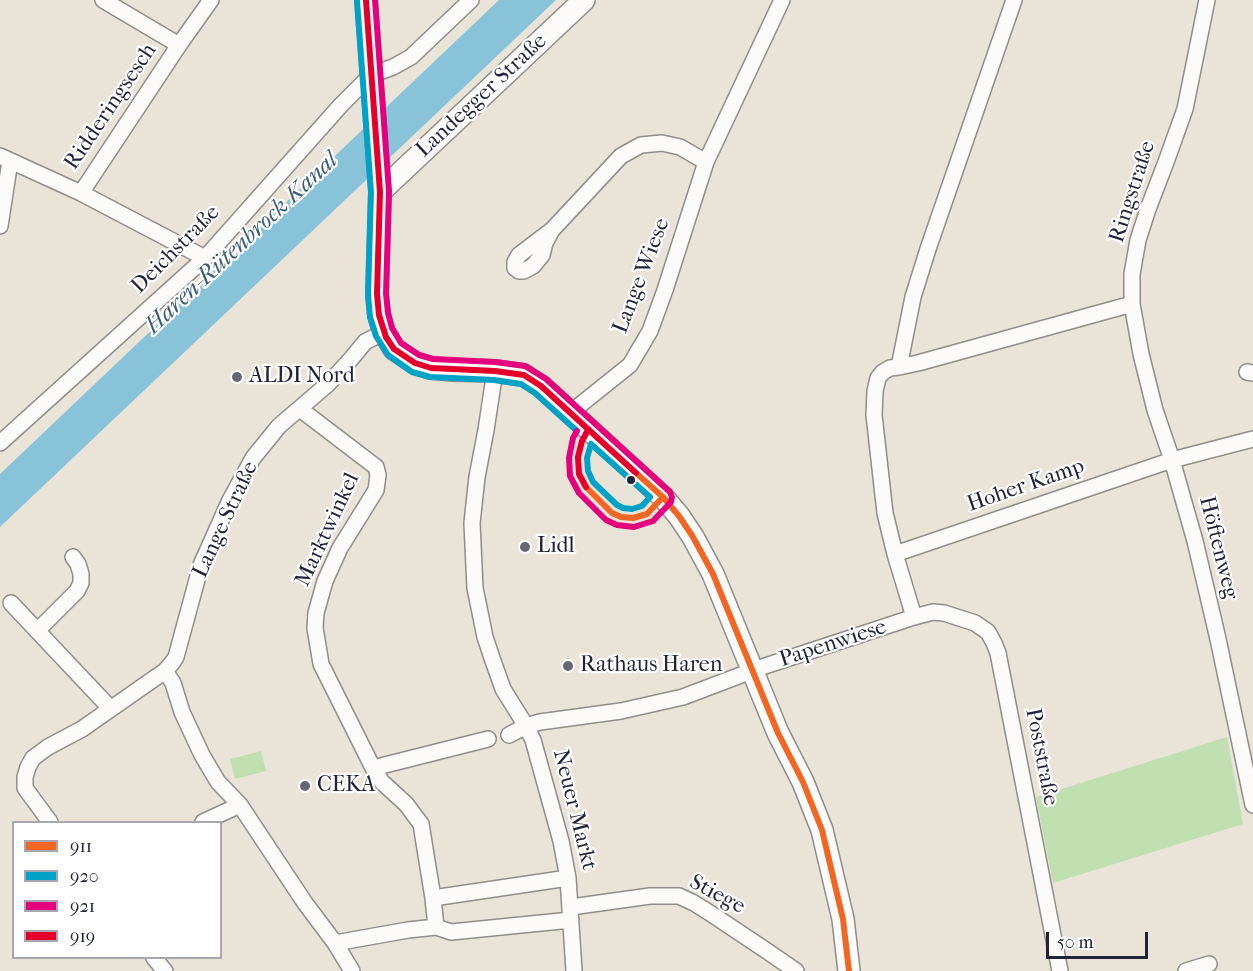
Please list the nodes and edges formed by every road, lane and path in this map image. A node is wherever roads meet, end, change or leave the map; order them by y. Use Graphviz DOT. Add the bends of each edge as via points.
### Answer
graph roads {
  1 [pos="103,0"];
  2 [pos="211,0"];
  3 [pos="366,0"];
  4 [pos="471,0"];
  5 [pos="584,0"];
  6 [pos="782,0"];
  7 [pos="1014,0"];
  8 [pos="1207,0"];
  9 [pos="179,45"];
  10 [pos="371,75"];
  11 [pos="5,158"];
  12 [pos="706,162"];
  13 [pos="379,184"];
  14 [pos="81,193"];
  15 [pos="0,226"];
  16 [pos="552,230"];
  17 [pos="205,258"];
  18 [pos="1132,304"];
  19 [pos="384,332"];
  20 [pos="899,368"];
  21 [pos="495,370"];
  22 [pos="300,409"];
  23 [pos="570,413"];
  24 [pos="1253,440"];
  25 [pos="0,443"];
  26 [pos="1172,460"];
  27 [pos="895,554"];
  28 [pos="73,557"];
  29 [pos="11,603"];
  30 [pos="914,617"];
  31 [pos="37,631"];
  32 [pos="165,671"];
  33 [pos="753,671"];
  34 [pos="111,709"];
  35 [pos="526,726"];
  36 [pos="509,735"];
  37 [pos="488,739"];
  38 [pos="373,768"];
  39 [pos="240,805"];
  40 [pos="1253,805"];
  41 [pos="49,821"];
  42 [pos="205,821"];
  43 [pos="568,878"];
  44 [pos="433,898"];
  45 [pos="571,913"];
  46 [pos="443,929"];
  47 [pos="335,943"];
  48 [pos="156,959"];
  49 [pos="1209,964"];
  50 [pos="165,971"];
  51 [pos="352,971"];
  52 [pos="574,971"];
  53 [pos="796,971"];
  54 [pos="849,971"];
  55 [pos="1060,971"];
  56 [pos="1186,971"];
  1 -- 9 [label="street, Ridderingsesch"];
  2 -- 9 [label="street, Ridderingsesch"];
  3 -- 10 [label="street"];
  4 -- 10 [label="street" via="411,57"];
  5 -- 13 [label="street, Landegger Straße"];
  6 -- 12 [label="street, Lange Wiese"];
  7 -- 20 [label="street" via="928,249 913,297"];
  8 -- 18 [label="street, Ringstraße" via="1185,109 1138,240"];
  9 -- 14 [label="street, Ridderingsesch"];
  10 -- 13 [label="street"];
  10 -- 17 [label="street, Deichstraße"];
  11 -- 14 [label="street, Ridderingsesch"];
  11 -- 15 [label="street, Ridderingsesch"];
  12 -- 16 [label="street" via="680,147 662,143 641,145 621,156"];
  12 -- 23 [label="street, Lange Wiese" via="650,331 630,364"];
  13 -- 19 [label="street" via="377,294"];
  14 -- 17 [label="street, Ridderingsesch"];
  17 -- 25 [label="street, Deichstraße"];
  18 -- 20 [label="street"];
  18 -- 26 [label="street, Höftenweg" via="1155,410"];
  19 -- 21 [label="street, Papenwiese" via="394,349 415,363 452,370"];
  19 -- 22 [label="street, Lange Straße" via="365,342"];
  20 -- 27 [label="street" via="890,368 878,378 874,415 885,513"];
  21 -- 23 [label="street, Papenwiese" via="524,375"];
  21 -- 35 [label="street, Neuer Markt" via="472,523 475,588 485,637 503,689"];
  22 -- 32 [label="street, Lange Straße" via="279,426 253,458 230,500 201,565 176,657"];
  22 -- 38 [label="street, Marktwinkel" via="376,467 378,475 376,490 340,548 325,581 315,628 321,664"];
  23 -- 33 [label="street, Papenwiese" via="679,516 713,574"];
  24 -- 26 [label="street, Hoher Kamp"];
  26 -- 27 [label="street, Hoher Kamp"];
  26 -- 40 [label="street, Höftenweg" via="1195,541"];
  27 -- 30 [label="street"];
  28 -- 31 [label="street" via="81,583"];
  29 -- 31 [label="street"];
  30 -- 33 [label="street, Papenwiese"];
  30 -- 55 [label="street, Poststraße" via="933,612 975,622 994,643"];
  31 -- 34 [label="street"];
  32 -- 34 [label="street"];
  32 -- 39 [label="street" via="202,755 218,782"];
  33 -- 35 [label="street, Papenwiese" via="683,697"];
  33 -- 54 [label="street" via="822,830 843,919"];
  34 -- 41 [label="street" via="48,747 28,767 24,777 26,789"];
  35 -- 36 [label="street"];
  35 -- 43 [label="street, Neuer Markt" via="543,775"];
  37 -- 38 [label="street"];
  38 -- 44 [label="street, Marktwinkel" via="420,824"];
  39 -- 42 [label="street"];
  39 -- 47 [label="street"];
  43 -- 44 [label="street"];
  43 -- 45 [label="street, Neuer Markt"];
  44 -- 46 [label="street, Marktwinkel"];
  45 -- 46 [label="street, Stiege"];
  45 -- 52 [label="street, Neuer Markt"];
  45 -- 53 [label="street, Stiege" via="650,896 678,896"];
  46 -- 47 [label="street, Stiege" via="381,934"];
  47 -- 51 [label="street"];
  48 -- 50 [label="street"];
  49 -- 56 [label="street"];
}
